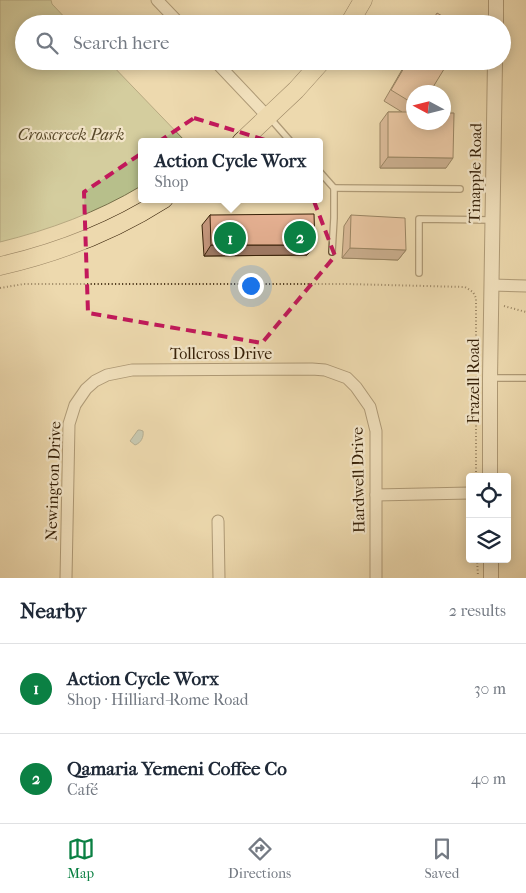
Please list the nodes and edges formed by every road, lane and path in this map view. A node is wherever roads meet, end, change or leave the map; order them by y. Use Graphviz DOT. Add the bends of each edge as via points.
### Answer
graph roads {
  1 [pos="157,0"];
  2 [pos="363,0"];
  3 [pos="496,0"];
  4 [pos="171,15"];
  5 [pos="354,15"];
  6 [pos="496,15"];
  7 [pos="224,70"];
  8 [pos="314,70"];
  9 [pos="495,70"];
  10 [pos="268,117"];
  11 [pos="245,138"];
  12 [pos="287,138"];
  13 [pos="323,176"];
  14 [pos="334,188"];
  15 [pos="460,189"];
  16 [pos="157,203"];
  17 [pos="492,220"];
  18 [pos="332,252"];
  19 [pos="0,266"];
  20 [pos="419,273"];
  21 [pos="491,285"];
  22 [pos="526,286"];
  23 [pos="0,288"];
  24 [pos="504,306"];
  25 [pos="526,312"];
  26 [pos="490,378"];
  27 [pos="526,378"];
  28 [pos="356,387"];
  29 [pos="86,389"];
  30 [pos="476,473"];
  31 [pos="490,473"];
  32 [pos="466,493"];
  33 [pos="376,494"];
  34 [pos="218,521"];
  35 [pos="477,563"];
  36 [pos="491,563"];
  37 [pos="66,578"];
  38 [pos="219,578"];
  39 [pos="376,578"];
  40 [pos="478,578"];
  41 [pos="491,578"];
  1 -- 4 [label="street"];
  2 -- 5 [label="main road"];
  3 -- 6 [label="street"];
  7 -- 10 [label="street"];
  8 -- 10 [label="main road"];
  9 -- 17 [label="street, Tinapple Road"];
  10 -- 11 [label="main road"];
  10 -- 12 [label="lane"];
  13 -- 14 [label="lane"];
  14 -- 15 [label="lane"];
  14 -- 18 [label="lane"];
  16 -- 19 [label="main road" via="92,237"];
  17 -- 20 [label="lane" via="419,219"];
  17 -- 21 [label="street, Tinapple Road"];
  21 -- 22 [label="street"];
  21 -- 26 [label="street, Frazell Road"];
  23 -- 30 [label="path" via="24,284 465,287 476,298"];
  24 -- 25 [label="path"];
  26 -- 27 [label="lane"];
  26 -- 31 [label="street, Frazell Road"];
  28 -- 29 [label="street, Tollcross Drive" via="347,378 325,370 132,370 107,375"];
  28 -- 33 [label="street, Hardwell Drive" via="370,407 376,431"];
  29 -- 37 [label="street, Newington Drive" via="75,405 69,424"];
  32 -- 33 [label="street"];
  33 -- 39 [label="street, Hardwell Drive"];
  34 -- 38 [label="street"];
  35 -- 40 [label="path"];
  36 -- 41 [label="street"];
}
